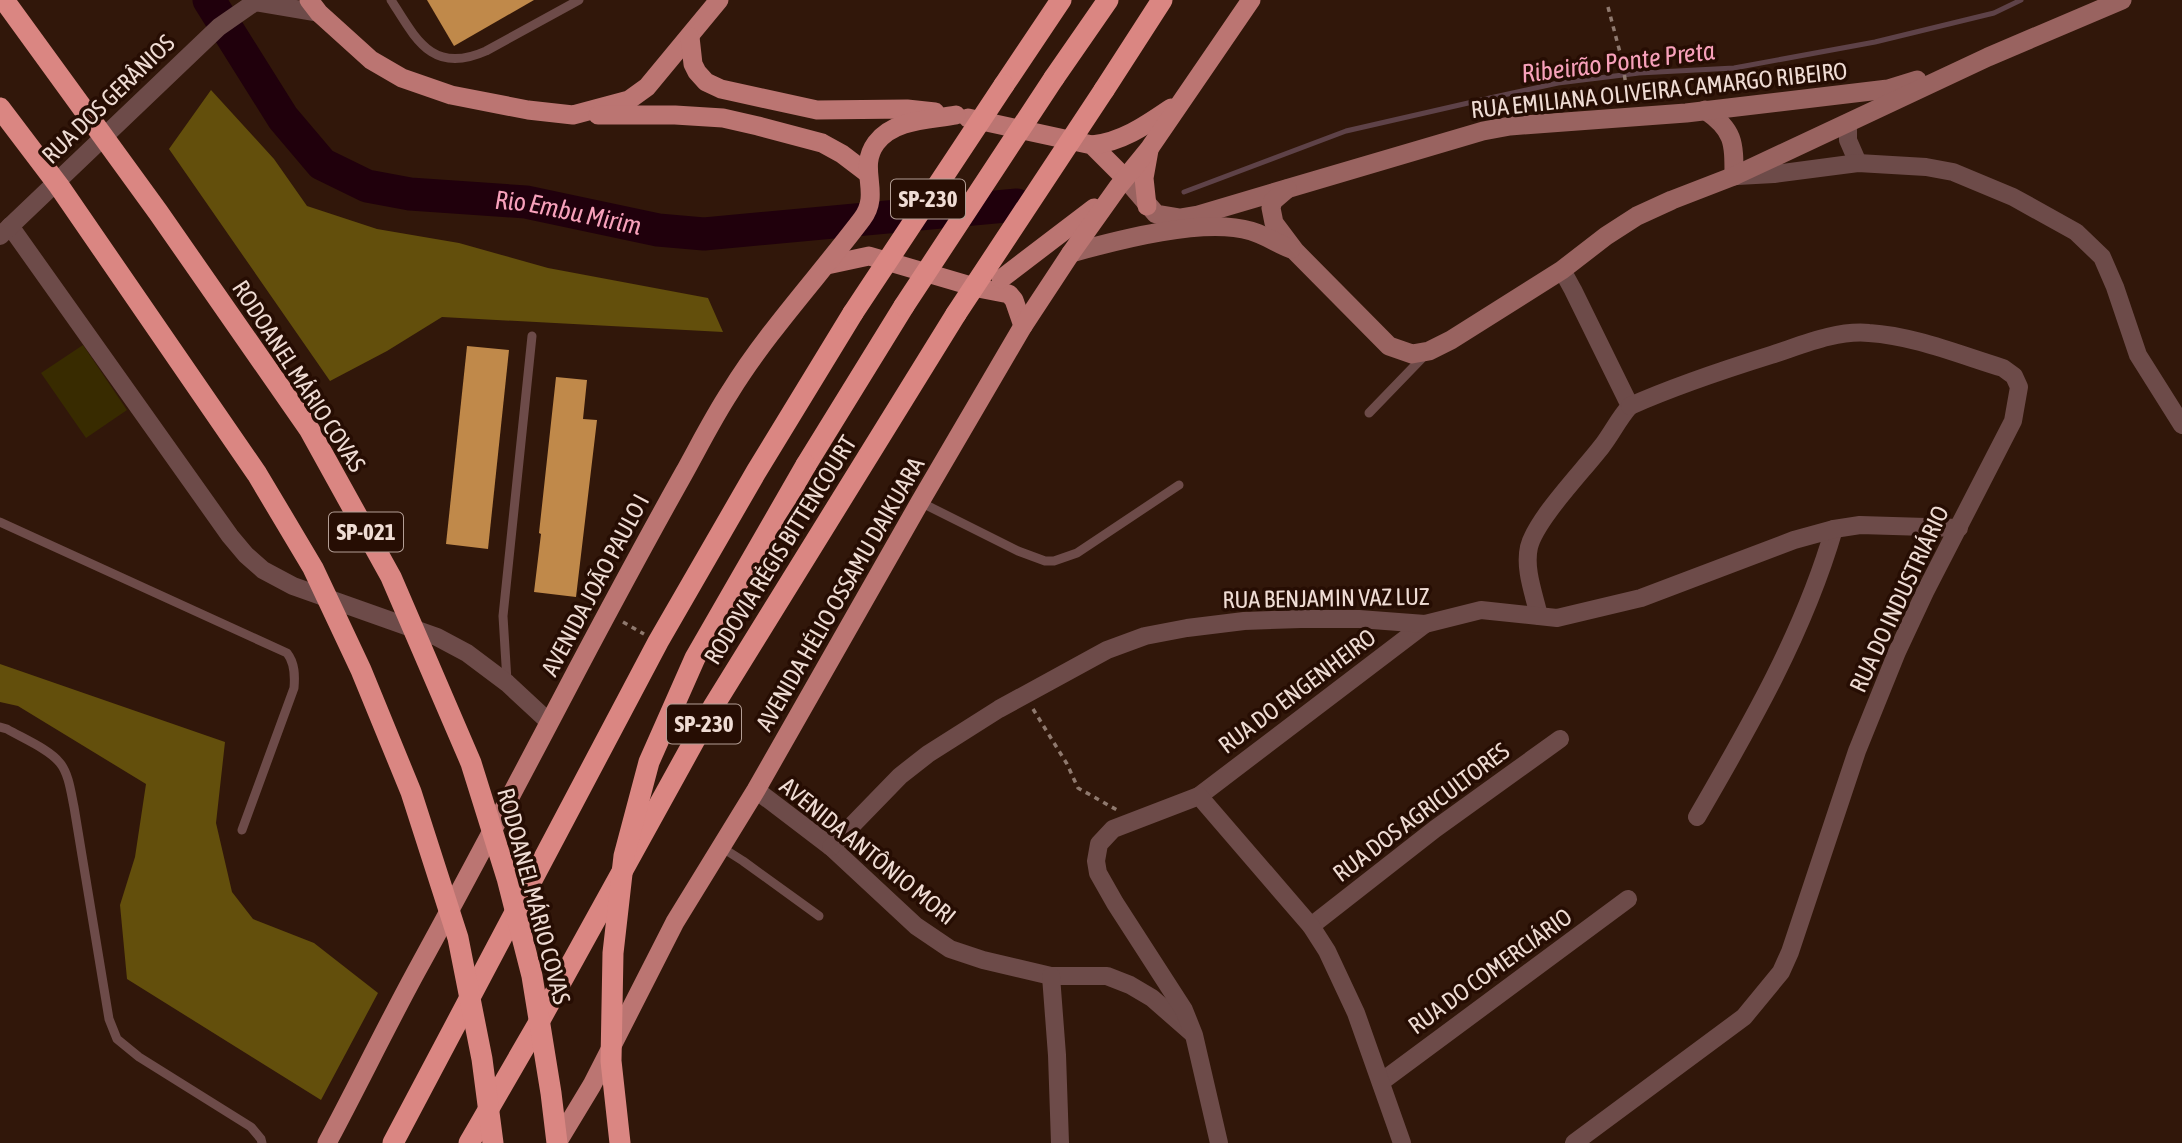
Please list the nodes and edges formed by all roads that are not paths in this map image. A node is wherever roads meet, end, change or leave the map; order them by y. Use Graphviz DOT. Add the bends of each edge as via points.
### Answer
graph roads {
  1 [pos="4,0"];
  2 [pos="391,0"];
  3 [pos="579,0"];
  4 [pos="719,0"];
  5 [pos="1062,0"];
  6 [pos="1108,0"];
  7 [pos="1162,0"];
  8 [pos="1251,0"];
  9 [pos="2122,0"];
  10 [pos="252,3"];
  11 [pos="314,6"];
  12 [pos="690,37"];
  13 [pos="1988,57"];
  14 [pos="1181,102"];
  15 [pos="0,108"];
  16 [pos="1705,110"];
  17 [pos="573,115"];
  18 [pos="956,115"];
  19 [pos="1849,124"];
  20 [pos="1092,145"];
  21 [pos="1149,149"];
  22 [pos="1858,163"];
  23 [pos="867,173"];
  24 [pos="1734,176"];
  25 [pos="1121,183"];
  26 [pos="1287,189"];
  27 [pos="1147,206"];
  28 [pos="852,230"];
  29 [pos="5,231"];
  30 [pos="1295,251"];
  31 [pos="1071,253"];
  32 [pos="869,256"];
  33 [pos="827,265"];
  34 [pos="1562,270"];
  35 [pos="1001,279"];
  36 [pos="978,288"];
  37 [pos="1023,326"];
  38 [pos="532,335"];
  39 [pos="1429,351"];
  40 [pos="1630,406"];
  41 [pos="1369,413"];
  42 [pos="2182,425"];
  43 [pos="1179,485"];
  44 [pos="920,502"];
  45 [pos="0,522"];
  46 [pos="1959,528"];
  47 [pos="1834,529"];
  48 [pos="1539,616"];
  49 [pos="1425,624"];
  50 [pos="507,683"];
  51 [pos="550,722"];
  52 [pos="0,727"];
  53 [pos="1560,739"];
  54 [pos="756,790"];
  55 [pos="1199,796"];
  56 [pos="1697,817"];
  57 [pos="242,830"];
  58 [pos="720,847"];
  59 [pos="831,848"];
  60 [pos="1628,899"];
  61 [pos="819,916"];
  62 [pos="1311,926"];
  63 [pos="1051,976"];
  64 [pos="1194,1034"];
  65 [pos="1381,1082"];
  66 [pos="261,1143"];
  67 [pos="327,1143"];
  68 [pos="393,1143"];
  69 [pos="469,1143"];
  70 [pos="493,1143"];
  71 [pos="557,1143"];
  72 [pos="620,1143"];
  73 [pos="1060,1143"];
  74 [pos="1219,1143"];
  75 [pos="1402,1143"];
  76 [pos="1574,1143"];
  1 -- 71 [label="highway, RODOANEL MÁRIO COVAS / SP-021, bridge" via="309,429 391,578 471,763 507,878 532,976"];
  2 -- 3 [label="lane" via="418,42 428,50 459,59 486,51"];
  4 -- 12 [label="main road"];
  5 -- 68 [label="highway, SP-230, bridge" via="853,313 756,472 658,642"];
  6 -- 72 [label="highway, bridge" via="904,306 806,465 695,658 649,762 624,856 613,953 611,1061"];
  7 -- 69 [label="highway, RODOVIA RÉGIS BITTENCOURT / SP-230, bridge" via="956,314 713,707"];
  8 -- 14 [label="main road, AVENIDA HÉLIO OSSAMU DAIKUARA"];
  9 -- 13 [label="main road"];
  10 -- 11 [label="street, RUA DOS GERÂNIOS"];
  10 -- 29 [label="street, RUA DOS GERÂNIOS" via="219,27"];
  11 -- 17 [label="main road" via="371,60 402,78 451,95"];
  12 -- 17 [label="main road" via="647,87 629,100"];
  12 -- 18 [label="main road" via="697,72 721,89 817,110 907,109"];
  13 -- 16 [label="main road, RUA EMILIANA OLIVEIRA CAMARGO RIBEIRO" via="1888,89"];
  13 -- 19 [label="main road"];
  14 -- 20 [label="main road, AVENIDA HÉLIO OSSAMU DAIKUARA" via="1119,140"];
  14 -- 21 [label="main road, AVENIDA HÉLIO OSSAMU DAIKUARA"];
  15 -- 70 [label="highway, SP-021, bridge" via="257,474 318,579 411,792 458,938"];
  16 -- 24 [label="main road" via="1720,121 1732,141"];
  16 -- 26 [label="main road, RUA EMILIANA OLIVEIRA CAMARGO RIBEIRO" via="1483,131"];
  17 -- 23 [label="main road" via="723,118 822,143"];
  18 -- 20 [label="main road"];
  18 -- 23 [label="main road, AVENIDA JOÃO PAULO I" via="892,129 875,145"];
  19 -- 22 [label="street" via="1848,140"];
  19 -- 24 [label="main road"];
  20 -- 25 [label="main road"];
  21 -- 25 [label="main road, AVENIDA HÉLIO OSSAMU DAIKUARA"];
  21 -- 27 [label="main road" via="1144,178"];
  22 -- 24 [label="street"];
  22 -- 42 [label="street" via="1953,172 2013,197 2076,232 2102,257 2138,355"];
  23 -- 28 [label="main road, AVENIDA JOÃO PAULO I" via="870,203"];
  24 -- 34 [label="main road" via="1637,216"];
  25 -- 27 [label="main road"];
  25 -- 31 [label="main road, AVENIDA HÉLIO OSSAMU DAIKUARA"];
  25 -- 35 [label="main road"];
  26 -- 27 [label="main road, RUA EMILIANA OLIVEIRA CAMARGO RIBEIRO" via="1180,218 1156,214"];
  26 -- 30 [label="main road" via="1273,201 1271,215"];
  28 -- 32 [label="main road"];
  28 -- 33 [label="main road, AVENIDA JOÃO PAULO I"];
  29 -- 50 [label="street" via="246,555 293,586 437,637"];
  30 -- 31 [label="main road" via="1252,231 1224,227 1163,233"];
  30 -- 39 [label="main road" via="1389,346 1412,354"];
  31 -- 35 [label="main road"];
  31 -- 37 [label="main road, AVENIDA HÉLIO OSSAMU DAIKUARA"];
  32 -- 33 [label="main road"];
  32 -- 36 [label="main road"];
  33 -- 51 [label="main road, AVENIDA JOÃO PAULO I" via="731,390"];
  34 -- 39 [label="main road"];
  34 -- 40 [label="street"];
  35 -- 36 [label="main road"];
  36 -- 37 [label="main road" via="1012,296"];
  37 -- 44 [label="main road, AVENIDA HÉLIO OSSAMU DAIKUARA"];
  38 -- 50 [label="lane" via="503,616"];
  39 -- 41 [label="lane"];
  40 -- 46 [label="street, RUA DO INDUSTRIÁRIO" via="1746,363 1848,333 1907,338 2003,368 2019,387 2013,421"];
  40 -- 48 [label="street" via="1537,528 1528,558"];
  43 -- 44 [label="lane" via="1077,552 1054,561 1017,551"];
  44 -- 54 [label="main road, AVENIDA HÉLIO OSSAMU DAIKUARA"];
  45 -- 57 [label="lane" via="291,658 294,688"];
  46 -- 47 [label="street, RUA BENJAMIN VAZ LUZ" via="1860,525"];
  46 -- 76 [label="street, RUA DO INDUSTRIÁRIO" via="1897,652 1857,751 1781,972 1744,1017"];
  47 -- 48 [label="street, RUA BENJAMIN VAZ LUZ" via="1630,601 1557,618"];
  47 -- 56 [label="street" via="1803,619"];
  48 -- 49 [label="street, RUA BENJAMIN VAZ LUZ" via="1481,611"];
  49 -- 55 [label="street, RUA DO ENGENHEIRO"];
  49 -- 59 [label="street, RUA BENJAMIN VAZ LUZ" via="1359,619 1244,621 1145,636 1107,650 928,754 900,776"];
  50 -- 51 [label="street"];
  51 -- 67 [label="main road, AVENIDA JOÃO PAULO I"];
  52 -- 66 [label="lane" via="60,763 68,779 109,1019 117,1039 138,1057 251,1127"];
  53 -- 62 [label="street, RUA DOS AGRICULTORES"];
  54 -- 58 [label="main road, AVENIDA HÉLIO OSSAMU DAIKUARA"];
  54 -- 59 [label="street, AVENIDA ANTÔNIO MORI"];
  55 -- 62 [label="street"];
  55 -- 64 [label="street, RUA DO ENGENHEIRO" via="1113,829 1099,844 1096,861 1098,873 1184,1010"];
  58 -- 61 [label="lane"];
  58 -- 71 [label="main road, AVENIDA HÉLIO OSSAMU DAIKUARA" via="674,922"];
  59 -- 63 [label="street, AVENIDA ANTÔNIO MORI" via="916,926 950,949"];
  60 -- 65 [label="street, RUA DO COMERCIÁRIO"];
  62 -- 65 [label="street" via="1356,1013"];
  63 -- 64 [label="street, AVENIDA ANTÔNIO MORI" via="1107,976 1130,985"];
  63 -- 73 [label="street"];
  64 -- 74 [label="street"];
  65 -- 75 [label="street"];
}
